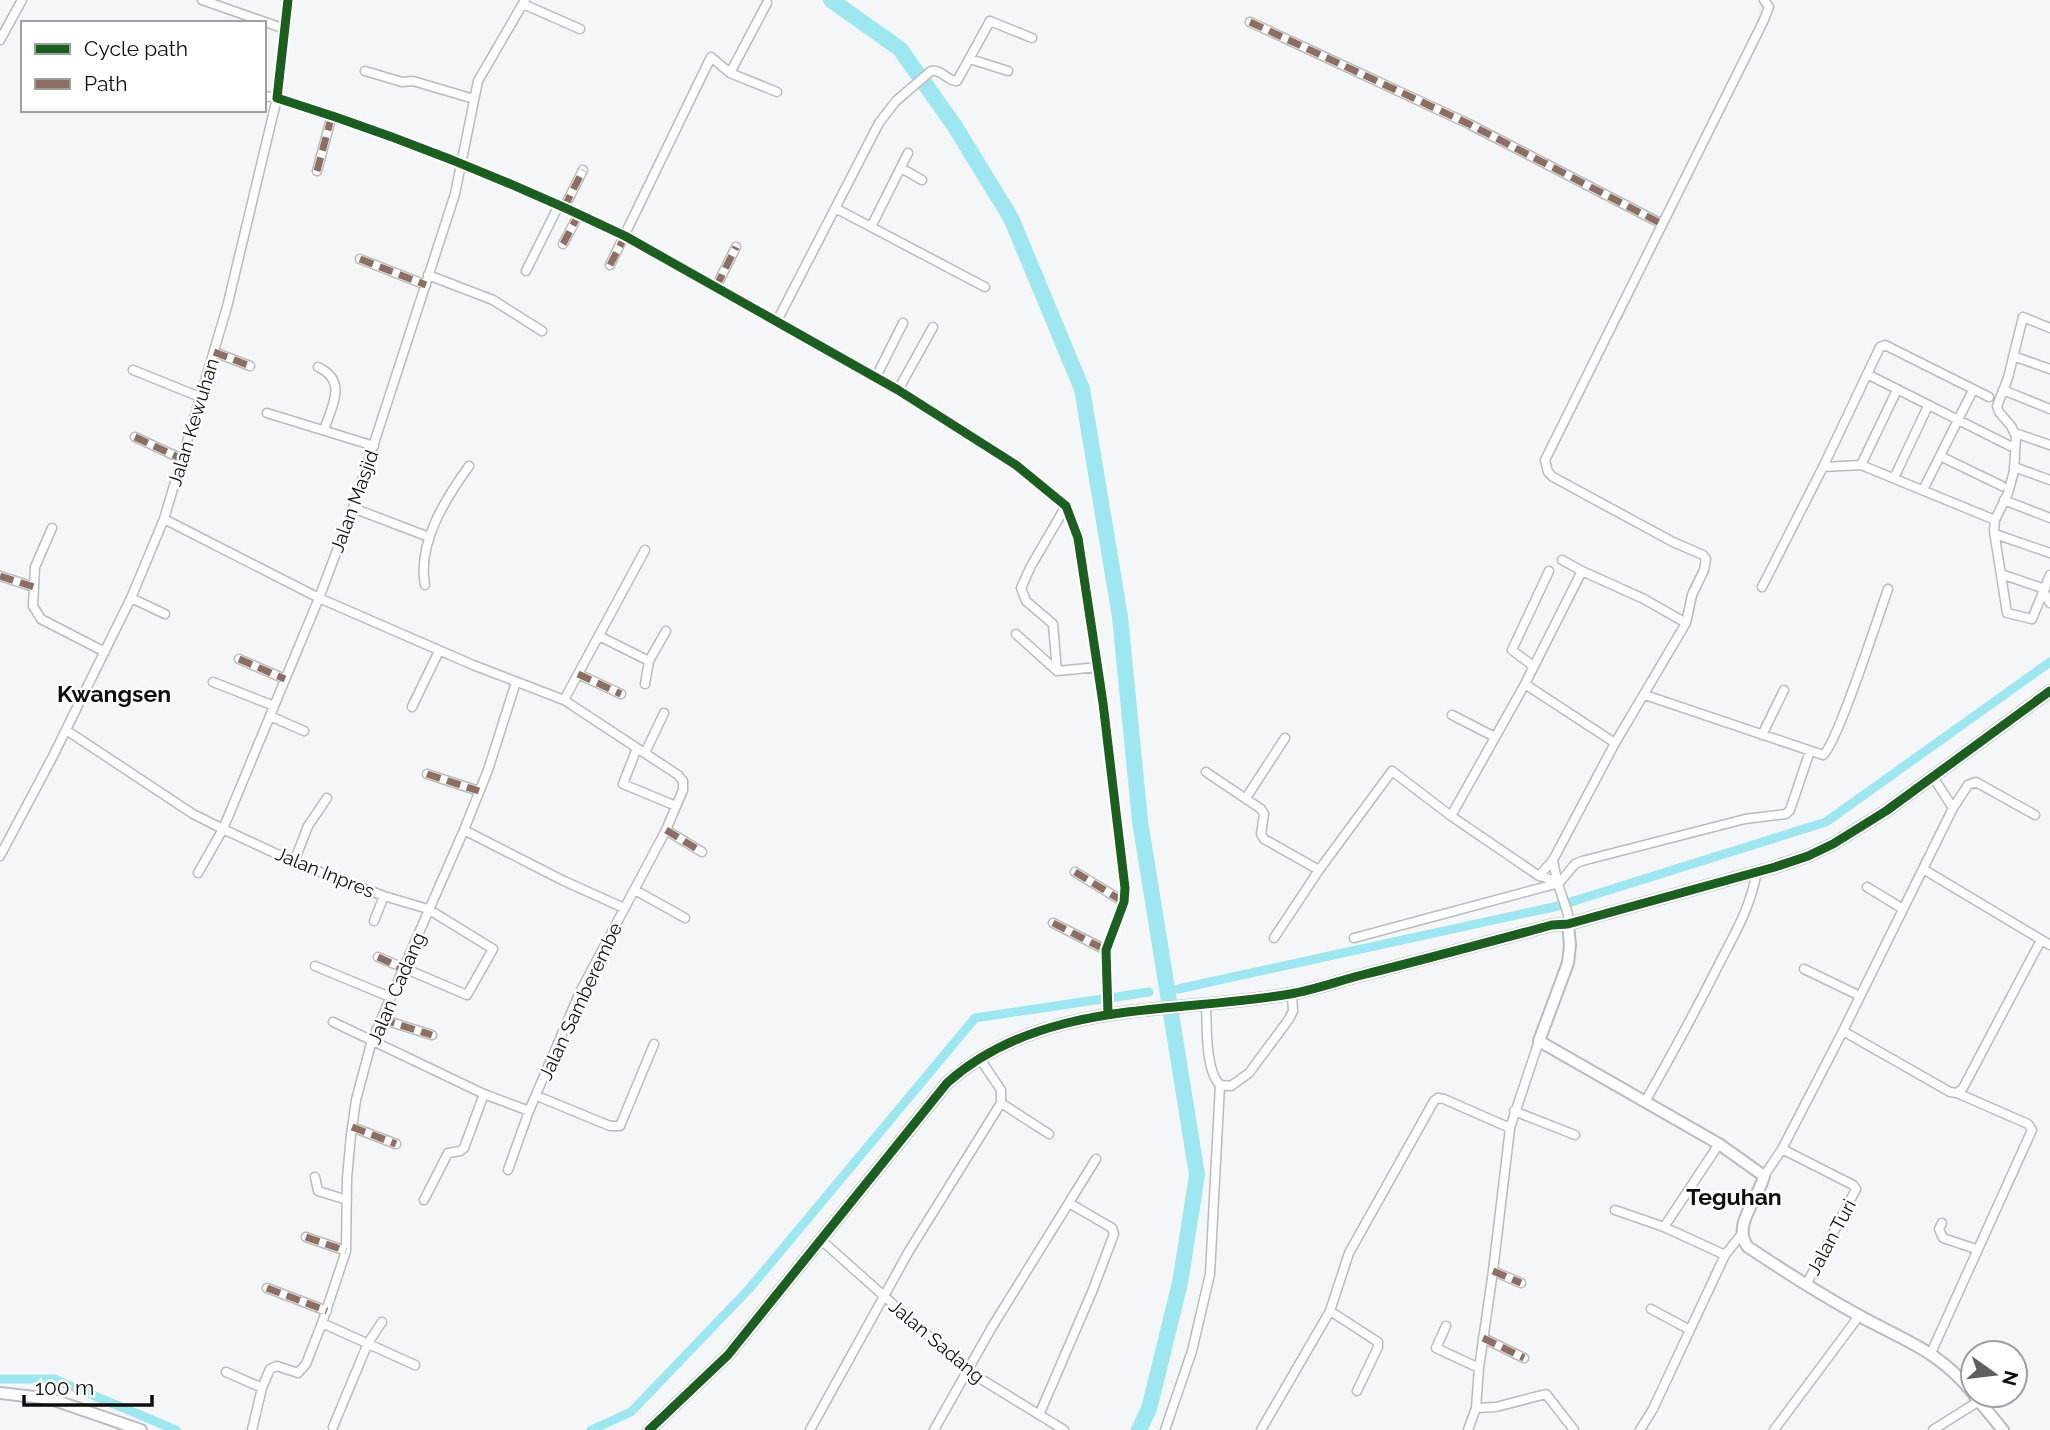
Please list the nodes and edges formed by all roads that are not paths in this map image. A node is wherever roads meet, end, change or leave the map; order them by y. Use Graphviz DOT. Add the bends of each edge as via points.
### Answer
graph roads {
  1 [pos="22,0"];
  2 [pos="202,0"];
  3 [pos="288,0"];
  4 [pos="1764,0"];
  5 [pos="524,2"];
  6 [pos="767,3"];
  7 [pos="262,21"];
  8 [pos="266,22"];
  9 [pos="1250,22"];
  10 [pos="285,29"];
  11 [pos="580,29"];
  12 [pos="1032,38"];
  13 [pos="0,40"];
  14 [pos="970,59"];
  15 [pos="365,71"];
  16 [pos="1008,71"];
  17 [pos="730,73"];
  18 [pos="777,92"];
  19 [pos="266,96"];
  20 [pos="277,98"];
  21 [pos="474,99"];
  22 [pos="332,115"];
  23 [pos="908,153"];
  24 [pos="461,165"];
  25 [pos="901,167"];
  26 [pos="583,170"];
  27 [pos="317,172"];
  28 [pos="922,180"];
  29 [pos="561,206"];
  30 [pos="835,208"];
  31 [pos="579,214"];
  32 [pos="1662,224"];
  33 [pos="871,227"];
  34 [pos="625,236"];
  35 [pos="563,244"];
  36 [pos="736,247"];
  37 [pos="360,259"];
  38 [pos="610,265"];
  39 [pos="526,271"];
  40 [pos="427,280"];
  41 [pos="985,286"];
  42 [pos="716,287"];
  43 [pos="777,321"];
  44 [pos="903,323"];
  45 [pos="933,327"];
  46 [pos="2050,328"];
  47 [pos="542,331"];
  48 [pos="214,352"];
  49 [pos="2013,356"];
  50 [pos="250,366"];
  51 [pos="318,367"];
  52 [pos="2050,369"];
  53 [pos="133,370"];
  54 [pos="1867,374"];
  55 [pos="876,377"];
  56 [pos="898,390"];
  57 [pos="1897,390"];
  58 [pos="1973,390"];
  59 [pos="2003,390"];
  60 [pos="200,397"];
  61 [pos="1989,397"];
  62 [pos="1928,406"];
  63 [pos="2050,409"];
  64 [pos="267,413"];
  65 [pos="1957,421"];
  66 [pos="324,430"];
  67 [pos="2015,433"];
  68 [pos="135,437"];
  69 [pos="2050,445"];
  70 [pos="374,446"];
  71 [pos="2010,446"];
  72 [pos="1940,456"];
  73 [pos="183,458"];
  74 [pos="1861,465"];
  75 [pos="469,466"];
  76 [pos="1823,467"];
  77 [pos="2014,467"];
  78 [pos="1894,478"];
  79 [pos="2050,480"];
  80 [pos="2002,486"];
  81 [pos="1923,490"];
  82 [pos="2004,500"];
  83 [pos="1066,506"];
  84 [pos="353,508"];
  85 [pos="2050,518"];
  86 [pos="163,519"];
  87 [pos="1996,520"];
  88 [pos="52,528"];
  89 [pos="1995,534"];
  90 [pos="429,537"];
  91 [pos="645,550"];
  92 [pos="2050,554"];
  93 [pos="1562,560"];
  94 [pos="1549,571"];
  95 [pos="1582,571"];
  96 [pos="2001,574"];
  97 [pos="2050,575"];
  98 [pos="0,576"];
  99 [pos="425,585"];
  100 [pos="34,587"];
  101 [pos="1762,587"];
  102 [pos="1888,589"];
  103 [pos="2046,592"];
  104 [pos="131,598"];
  105 [pos="319,598"];
  106 [pos="2050,603"];
  107 [pos="165,614"];
  108 [pos="1686,623"];
  109 [pos="666,631"];
  110 [pos="1016,634"];
  111 [pos="598,636"];
  112 [pos="439,651"];
  113 [pos="105,652"];
  114 [pos="239,659"];
  115 [pos="649,661"];
  116 [pos="1533,666"];
  117 [pos="1098,667"];
  118 [pos="1057,671"];
  119 [pos="578,674"];
  120 [pos="285,679"];
  121 [pos="213,681"];
  122 [pos="516,682"];
  123 [pos="645,684"];
  124 [pos="1525,684"];
  125 [pos="1784,690"];
  126 [pos="2050,691"];
  127 [pos="621,694"];
  128 [pos="1645,695"];
  129 [pos="565,700"];
  130 [pos="274,706"];
  131 [pos="412,706"];
  132 [pos="664,713"];
  133 [pos="1452,715"];
  134 [pos="270,716"];
  135 [pos="66,730"];
  136 [pos="304,731"];
  137 [pos="1762,735"];
  138 [pos="1495,737"];
  139 [pos="1285,738"];
  140 [pos="1615,743"];
  141 [pos="641,751"];
  142 [pos="1810,751"];
  143 [pos="1206,772"];
  144 [pos="427,774"];
  145 [pos="1933,777"];
  146 [pos="480,791"];
  147 [pos="327,798"];
  148 [pos="1246,798"];
  149 [pos="676,806"];
  150 [pos="1953,808"];
  151 [pos="2035,815"];
  152 [pos="1451,816"];
  153 [pos="223,829"];
  154 [pos="464,830"];
  155 [pos="666,830"];
  156 [pos="702,852"];
  157 [pos="0,856"];
  158 [pos="1553,860"];
  159 [pos="294,862"];
  160 [pos="1923,869"];
  161 [pos="1320,870"];
  162 [pos="1075,872"];
  163 [pos="1757,872"];
  164 [pos="198,873"];
  165 [pos="1539,876"];
  166 [pos="1559,884"];
  167 [pos="1867,887"];
  168 [pos="635,890"];
  169 [pos="384,896"];
  170 [pos="1124,902"];
  171 [pos="624,908"];
  172 [pos="428,909"];
  173 [pos="1903,909"];
  174 [pos="685,918"];
  175 [pos="1568,919"];
  176 [pos="374,921"];
  177 [pos="1053,923"];
  178 [pos="1274,938"];
  179 [pos="1354,938"];
  180 [pos="2041,940"];
  181 [pos="2050,946"];
  182 [pos="1106,950"];
  183 [pos="378,957"];
  184 [pos="316,966"];
  185 [pos="404,969"];
  186 [pos="1804,969"];
  187 [pos="1860,996"];
  188 [pos="390,997"];
  189 [pos="1292,997"];
  190 [pos="1206,1005"];
  191 [pos="1108,1010"];
  192 [pos="381,1019"];
  193 [pos="332,1022"];
  194 [pos="1843,1031"];
  195 [pos="432,1035"];
  196 [pos="372,1040"];
  197 [pos="1539,1041"];
  198 [pos="654,1044"];
  199 [pos="980,1059"];
  200 [pos="1220,1085"];
  201 [pos="1957,1093"];
  202 [pos="484,1094"];
  203 [pos="537,1096"];
  204 [pos="1646,1100"];
  205 [pos="1001,1103"];
  206 [pos="529,1111"];
  207 [pos="1514,1111"];
  208 [pos="352,1127"];
  209 [pos="1510,1128"];
  210 [pos="1049,1134"];
  211 [pos="1575,1135"];
  212 [pos="396,1144"];
  213 [pos="1719,1144"];
  214 [pos="1782,1149"];
  215 [pos="1096,1159"];
  216 [pos="508,1170"];
  217 [pos="1764,1176"];
  218 [pos="315,1177"];
  219 [pos="347,1200"];
  220 [pos="424,1200"];
  221 [pos="1069,1203"];
  222 [pos="1615,1210"];
  223 [pos="1942,1223"];
  224 [pos="1664,1227"];
  225 [pos="1741,1235"];
  226 [pos="306,1237"];
  227 [pos="820,1238"];
  228 [pos="1976,1249"];
  229 [pos="346,1251"];
  230 [pos="1725,1255"];
  231 [pos="1493,1271"];
  232 [pos="1521,1283"];
  233 [pos="1806,1285"];
  234 [pos="267,1288"];
  235 [pos="884,1297"];
  236 [pos="1651,1309"];
  237 [pos="327,1311"];
  238 [pos="1330,1311"];
  239 [pos="1859,1316"];
  240 [pos="382,1322"];
  241 [pos="322,1324"];
  242 [pos="1446,1326"];
  243 [pos="1690,1329"];
  244 [pos="1483,1338"];
  245 [pos="368,1343"];
  246 [pos="1931,1353"];
  247 [pos="1524,1359"];
  248 [pos="415,1365"];
  249 [pos="1479,1368"];
  250 [pos="968,1371"];
  251 [pos="226,1372"];
  252 [pos="1959,1375"];
  253 [pos="262,1388"];
  254 [pos="1357,1391"];
  255 [pos="0,1393"];
  256 [pos="1476,1408"];
  257 [pos="1961,1409"];
  258 [pos="1988,1409"];
  259 [pos="1039,1415"];
  260 [pos="333,1427"];
  261 [pos="141,1430"];
  262 [pos="252,1430"];
  263 [pos="649,1430"];
  264 [pos="810,1430"];
  265 [pos="934,1430"];
  266 [pos="1064,1430"];
  267 [pos="1165,1430"];
  268 [pos="1261,1430"];
  269 [pos="1468,1430"];
  270 [pos="1574,1430"];
  271 [pos="1640,1430"];
  272 [pos="1774,1430"];
  273 [pos="1933,1430"];
  274 [pos="2003,1430"];
  1 -- 13 [label="street"];
  2 -- 7 [label="street"];
  3 -- 10 [label="street, Jalan Kewuhan"];
  4 -- 32 [label="street" via="1767,13"];
  5 -- 11 [label="street"];
  5 -- 21 [label="street, Jalan Masjid" via="482,71"];
  6 -- 17 [label="street"];
  8 -- 10 [label="street"];
  9 -- 32 [label="street" via="1469,124"];
  10 -- 20 [label="street, Jalan Kewuhan"];
  12 -- 14 [label="street" via="990,21"];
  14 -- 16 [label="street"];
  14 -- 30 [label="street" via="955,82 934,70 896,101 879,123"];
  15 -- 21 [label="street"];
  17 -- 18 [label="street"];
  17 -- 34 [label="street" via="710,58"];
  19 -- 20 [label="street"];
  20 -- 22 [label="street"];
  20 -- 48 [label="street, Jalan Kewuhan"];
  21 -- 24 [label="street, Jalan Masjid"];
  22 -- 24 [label="street"];
  22 -- 27 [label="street"];
  23 -- 25 [label="street"];
  24 -- 29 [label="street"];
  24 -- 40 [label="street, Jalan Masjid"];
  25 -- 28 [label="street"];
  25 -- 33 [label="street"];
  26 -- 29 [label="street"];
  29 -- 31 [label="street"];
  29 -- 39 [label="street"];
  30 -- 33 [label="street"];
  30 -- 43 [label="street"];
  31 -- 34 [label="street"];
  31 -- 35 [label="street"];
  32 -- 108 [label="street" via="1545,460 1553,477 1703,555 1704,570"];
  33 -- 41 [label="street"];
  34 -- 38 [label="street"];
  34 -- 42 [label="street"];
  36 -- 42 [label="street"];
  37 -- 40 [label="street"];
  40 -- 47 [label="street" via="493,300"];
  40 -- 70 [label="street, Jalan Masjid"];
  42 -- 43 [label="street"];
  43 -- 55 [label="street"];
  44 -- 55 [label="street"];
  45 -- 56 [label="street"];
  46 -- 49 [label="street" via="2023,317"];
  48 -- 50 [label="street"];
  48 -- 60 [label="street, Jalan Kewuhan"];
  49 -- 52 [label="street"];
  49 -- 59 [label="street"];
  51 -- 66 [label="street" via="329,372 336,393"];
  53 -- 60 [label="street"];
  54 -- 57 [label="street"];
  54 -- 58 [label="street" via="1885,345"];
  54 -- 76 [label="street"];
  55 -- 56 [label="street"];
  56 -- 83 [label="street" via="1016,466"];
  57 -- 62 [label="street"];
  57 -- 74 [label="street"];
  58 -- 61 [label="street"];
  58 -- 65 [label="street"];
  59 -- 63 [label="street"];
  59 -- 67 [label="street" via="1997,410"];
  60 -- 73 [label="street, Jalan Kewuhan"];
  62 -- 65 [label="street"];
  62 -- 78 [label="street"];
  64 -- 66 [label="street"];
  65 -- 71 [label="street"];
  65 -- 72 [label="street"];
  66 -- 70 [label="street"];
  67 -- 69 [label="street"];
  67 -- 77 [label="street"];
  68 -- 73 [label="street"];
  70 -- 84 [label="street, Jalan Masjid"];
  72 -- 80 [label="street"];
  72 -- 81 [label="street"];
  73 -- 86 [label="street, Jalan Kewuhan"];
  74 -- 76 [label="street"];
  74 -- 78 [label="street"];
  75 -- 90 [label="street"];
  76 -- 101 [label="street"];
  77 -- 79 [label="street"];
  77 -- 82 [label="street"];
  78 -- 81 [label="street"];
  81 -- 87 [label="street"];
  82 -- 85 [label="street"];
  82 -- 87 [label="street"];
  83 -- 117 [label="street" via="1078,538"];
  83 -- 118 [label="street" via="1021,588 1026,601 1053,624"];
  84 -- 90 [label="street"];
  84 -- 105 [label="street, Jalan Masjid"];
  86 -- 104 [label="street, Jalan Kewuhan"];
  86 -- 105 [label="street, Jalan Samberembe"];
  87 -- 89 [label="street"];
  88 -- 100 [label="street" via="35,567"];
  89 -- 92 [label="street"];
  89 -- 96 [label="street"];
  90 -- 99 [label="street"];
  91 -- 111 [label="street"];
  93 -- 95 [label="street"];
  94 -- 116 [label="street" via="1512,650"];
  95 -- 108 [label="street"];
  95 -- 116 [label="street"];
  96 -- 103 [label="street"];
  96 -- 103 [label="street" via="2007,613 2032,619"];
  97 -- 103 [label="street"];
  98 -- 100 [label="street"];
  100 -- 113 [label="street" via="36,615"];
  102 -- 142 [label="street" via="1829,750 1820,755"];
  103 -- 106 [label="street"];
  104 -- 107 [label="street"];
  104 -- 113 [label="street, Jalan Kewuhan"];
  105 -- 112 [label="street, Jalan Samberembe"];
  105 -- 120 [label="street, Jalan Masjid"];
  108 -- 128 [label="street"];
  109 -- 115 [label="street"];
  110 -- 118 [label="street"];
  111 -- 115 [label="street"];
  111 -- 119 [label="street"];
  112 -- 122 [label="street, Jalan Samberembe"];
  112 -- 131 [label="street"];
  113 -- 135 [label="street, Jalan Kewuhan"];
  114 -- 120 [label="street"];
  115 -- 123 [label="street"];
  116 -- 124 [label="street"];
  117 -- 118 [label="street"];
  117 -- 170 [label="street"];
  119 -- 127 [label="street"];
  119 -- 129 [label="street"];
  120 -- 130 [label="street, Jalan Masjid"];
  121 -- 130 [label="street"];
  122 -- 129 [label="street, Jalan Samberembe"];
  122 -- 146 [label="street, Jalan Cadang"];
  124 -- 138 [label="street"];
  124 -- 140 [label="street"];
  125 -- 137 [label="street"];
  126 -- 145 [label="street"];
  128 -- 137 [label="street"];
  128 -- 140 [label="street"];
  129 -- 141 [label="street, Jalan Samberembe"];
  130 -- 134 [label="street, Jalan Masjid"];
  132 -- 141 [label="street"];
  133 -- 138 [label="street"];
  134 -- 136 [label="street"];
  134 -- 153 [label="street, Jalan Masjid"];
  135 -- 153 [label="street, Jalan Inpres"];
  135 -- 157 [label="street, Jalan Kewuhan"];
  137 -- 142 [label="street"];
  138 -- 152 [label="street"];
  139 -- 148 [label="street"];
  140 -- 158 [label="street"];
  141 -- 149 [label="street, Jalan Samberembe" via="681,777 683,790"];
  141 -- 149 [label="street" via="623,784"];
  142 -- 166 [label="street" via="1788,813 1745,819 1582,861"];
  143 -- 148 [label="street"];
  144 -- 146 [label="street"];
  145 -- 150 [label="street"];
  145 -- 163 [label="street" via="1833,844"];
  146 -- 154 [label="street, Jalan Cadang"];
  147 -- 159 [label="street" via="308,826"];
  148 -- 161 [label="street" via="1264,814 1264,839"];
  149 -- 155 [label="street, Jalan Samberembe"];
  150 -- 151 [label="street" via="1968,785 1976,782"];
  150 -- 160 [label="street"];
  152 -- 161 [label="street" via="1392,771"];
  152 -- 165 [label="street"];
  153 -- 159 [label="street, Jalan Inpres"];
  153 -- 164 [label="street, Jalan Masjid"];
  154 -- 171 [label="street, Jalan Samberembe"];
  154 -- 172 [label="street, Jalan Cadang"];
  155 -- 156 [label="street"];
  155 -- 168 [label="street, Jalan Samberembe"];
  158 -- 165 [label="street"];
  158 -- 166 [label="street"];
  159 -- 169 [label="street, Jalan Inpres"];
  160 -- 173 [label="street"];
  160 -- 180 [label="street"];
  161 -- 178 [label="street"];
  162 -- 170 [label="street"];
  163 -- 175 [label="street"];
  163 -- 204 [label="street" via="1744,917"];
  165 -- 166 [label="street"];
  166 -- 175 [label="street"];
  166 -- 179 [label="street"];
  167 -- 173 [label="street"];
  168 -- 171 [label="street, Jalan Samberembe"];
  168 -- 174 [label="street"];
  169 -- 172 [label="street, Jalan Inpres"];
  169 -- 176 [label="street"];
  170 -- 182 [label="street"];
  171 -- 203 [label="street, Jalan Samberembe" via="580,992"];
  172 -- 185 [label="street, Jalan Cadang"];
  172 -- 185 [label="street, Jalan Inpres" via="491,946 492,951 467,995"];
  173 -- 187 [label="street"];
  175 -- 189 [label="street"];
  175 -- 197 [label="street" via="1568,963"];
  177 -- 182 [label="street"];
  180 -- 181 [label="street"];
  180 -- 201 [label="street"];
  182 -- 191 [label="street"];
  183 -- 185 [label="street"];
  184 -- 188 [label="street"];
  185 -- 188 [label="street, Jalan Cadang"];
  186 -- 187 [label="street"];
  187 -- 194 [label="street"];
  188 -- 192 [label="street, Jalan Cadang"];
  189 -- 190 [label="street"];
  189 -- 200 [label="street" via="1293,1011 1249,1073 1231,1086"];
  190 -- 191 [label="street"];
  190 -- 200 [label="street" via="1210,1058 1214,1079"];
  191 -- 199 [label="street" via="1035,1031"];
  192 -- 195 [label="street"];
  192 -- 196 [label="street, Jalan Cadang"];
  193 -- 196 [label="street"];
  194 -- 201 [label="street"];
  194 -- 214 [label="street"];
  196 -- 202 [label="street"];
  196 -- 208 [label="street, Jalan Cadang"];
  197 -- 204 [label="street"];
  197 -- 207 [label="street"];
  198 -- 203 [label="street, Jalan Samberembe" via="620,1126"];
  199 -- 205 [label="street" via="1001,1090"];
  199 -- 227 [label="street" via="965,1067 930,1102"];
  200 -- 267 [label="street" via="1210,1274 1192,1351"];
  201 -- 228 [label="street" via="2028,1124 2032,1130"];
  202 -- 206 [label="street"];
  202 -- 220 [label="street" via="464,1148 448,1153"];
  203 -- 206 [label="street, Jalan Samberembe"];
  204 -- 213 [label="street"];
  205 -- 210 [label="street"];
  205 -- 235 [label="street"];
  206 -- 216 [label="street, Jalan Samberembe"];
  207 -- 209 [label="street"];
  207 -- 211 [label="street"];
  208 -- 212 [label="street"];
  208 -- 219 [label="street, Jalan Cadang"];
  209 -- 231 [label="street"];
  209 -- 238 [label="street" via="1436,1099 1349,1253"];
  213 -- 217 [label="street"];
  213 -- 224 [label="street"];
  214 -- 217 [label="street"];
  214 -- 233 [label="street, Jalan Turi" via="1856,1189"];
  215 -- 221 [label="street"];
  217 -- 225 [label="street"];
  218 -- 219 [label="street" via="318,1191"];
  219 -- 229 [label="street, Jalan Cadang"];
  221 -- 250 [label="street"];
  221 -- 259 [label="street" via="1112,1228 1114,1234"];
  222 -- 224 [label="street"];
  223 -- 228 [label="street" via="1943,1238"];
  224 -- 230 [label="street"];
  225 -- 230 [label="street"];
  225 -- 233 [label="street" via="1748,1247"];
  226 -- 229 [label="street"];
  227 -- 235 [label="street, Jalan Sadang"];
  227 -- 263 [label="street" via="728,1355"];
  228 -- 246 [label="street"];
  229 -- 237 [label="street, Jalan Cadang"];
  230 -- 243 [label="street"];
  231 -- 232 [label="street"];
  231 -- 244 [label="street"];
  233 -- 239 [label="street"];
  234 -- 237 [label="street"];
  235 -- 250 [label="street, Jalan Sadang"];
  235 -- 264 [label="street"];
  236 -- 243 [label="street"];
  237 -- 241 [label="street, Jalan Cadang"];
  238 -- 254 [label="street" via="1378,1342"];
  238 -- 268 [label="street"];
  239 -- 246 [label="street"];
  239 -- 272 [label="street"];
  240 -- 245 [label="street"];
  241 -- 245 [label="street"];
  241 -- 253 [label="street, Jalan Cadang" via="301,1370 295,1374 273,1366"];
  242 -- 249 [label="street" via="1436,1349"];
  243 -- 271 [label="street"];
  244 -- 247 [label="street"];
  244 -- 249 [label="street"];
  245 -- 248 [label="street"];
  245 -- 260 [label="street"];
  246 -- 252 [label="street"];
  249 -- 256 [label="street"];
  250 -- 259 [label="street, Jalan Sadang"];
  250 -- 265 [label="street"];
  251 -- 253 [label="street"];
  253 -- 262 [label="street"];
  255 -- 261 [label="street" via="51,1399"];
  256 -- 269 [label="street"];
  256 -- 270 [label="street" via="1546,1394"];
  257 -- 273 [label="street"];
  258 -- 274 [label="street"];
  259 -- 266 [label="street, Jalan Sadang"];
}
